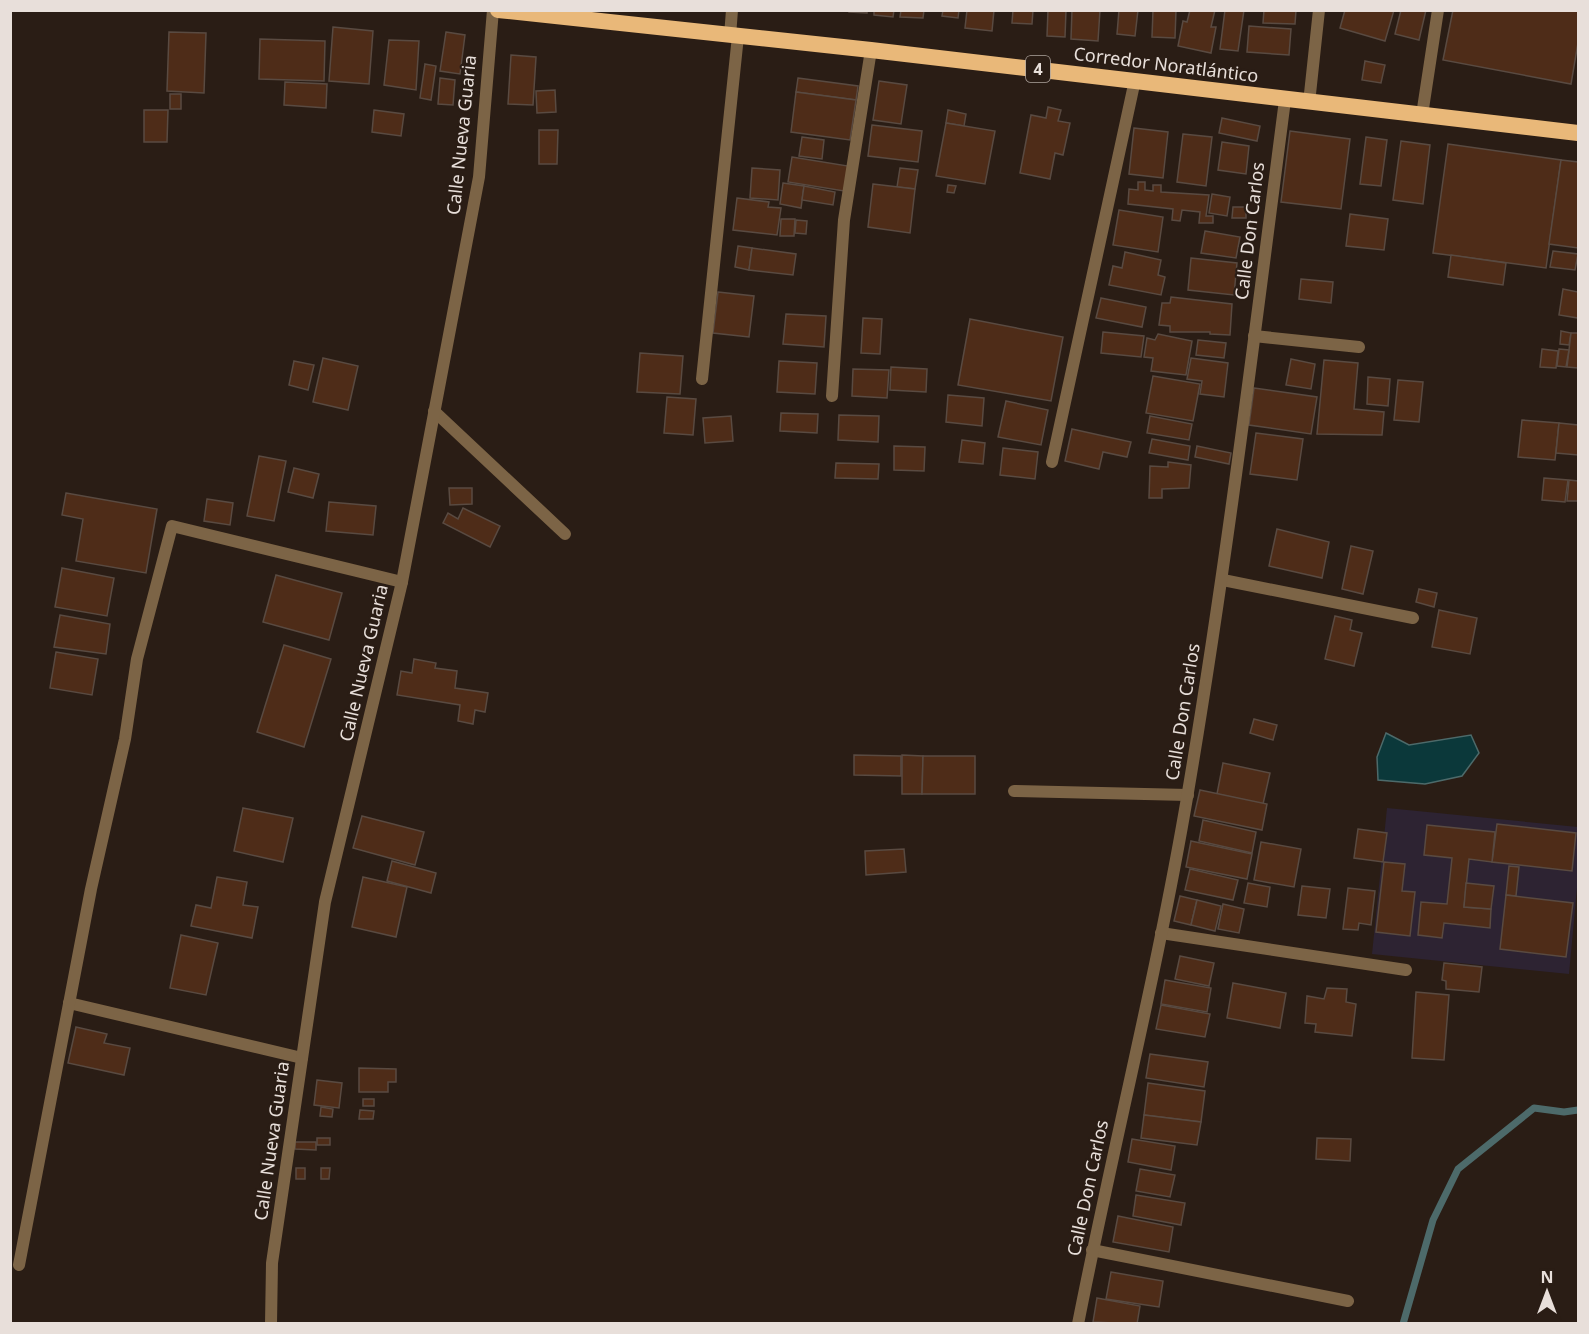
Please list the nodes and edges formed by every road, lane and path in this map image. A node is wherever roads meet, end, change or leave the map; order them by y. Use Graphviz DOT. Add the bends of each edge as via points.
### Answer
graph roads {
  1 [pos="495,10"];
  2 [pos="732,10"];
  3 [pos="1319,10"];
  4 [pos="1438,10"];
  5 [pos="734,36"];
  6 [pos="871,50"];
  7 [pos="1135,80"];
  8 [pos="1285,100"];
  9 [pos="1309,103"];
  10 [pos="1422,115"];
  11 [pos="1578,133"];
  12 [pos="1254,336"];
  13 [pos="1359,346"];
  14 [pos="702,379"];
  15 [pos="832,396"];
  16 [pos="434,411"];
  17 [pos="1052,462"];
  18 [pos="566,534"];
  19 [pos="1223,580"];
  20 [pos="402,582"];
  21 [pos="1413,618"];
  22 [pos="1014,791"];
  23 [pos="1188,795"];
  24 [pos="1161,933"];
  25 [pos="1406,970"];
  26 [pos="69,1003"];
  27 [pos="302,1058"];
  28 [pos="1092,1250"];
  29 [pos="19,1265"];
  30 [pos="1348,1301"];
  31 [pos="271,1323"];
  32 [pos="1078,1323"];
  1 -- 5 [label="highway, Corredor Noratlántico / 4"];
  1 -- 16 [label="street, Calle Nueva Guaria" via="479,177"];
  2 -- 5 [label="street"];
  3 -- 9 [label="street"];
  4 -- 10 [label="street"];
  5 -- 6 [label="highway, Corredor Noratlántico / 4"];
  5 -- 14 [label="street"];
  6 -- 7 [label="highway, Corredor Noratlántico / 4"];
  6 -- 15 [label="street" via="844,220"];
  7 -- 8 [label="highway, Corredor Noratlántico / 4"];
  7 -- 17 [label="street"];
  8 -- 9 [label="highway, Corredor Noratlántico / 4"];
  8 -- 12 [label="street, Calle Don Carlos"];
  9 -- 10 [label="highway, Corredor Noratlántico / 4"];
  10 -- 11 [label="highway, Corredor Noratlántico / 4"];
  12 -- 13 [label="street"];
  12 -- 19 [label="street, Calle Don Carlos"];
  16 -- 18 [label="street"];
  16 -- 20 [label="street, Calle Nueva Guaria"];
  19 -- 21 [label="street"];
  19 -- 23 [label="street, Calle Don Carlos"];
  20 -- 26 [label="street" via="172,526 136,659 125,739"];
  20 -- 27 [label="street, Calle Nueva Guaria" via="325,902"];
  22 -- 23 [label="street"];
  23 -- 24 [label="street, Calle Don Carlos"];
  24 -- 25 [label="street"];
  24 -- 28 [label="street, Calle Don Carlos"];
  26 -- 27 [label="street"];
  26 -- 29 [label="street"];
  27 -- 31 [label="street, Calle Nueva Guaria" via="272,1263"];
  28 -- 30 [label="street"];
  28 -- 32 [label="street, Calle Don Carlos"];
}
